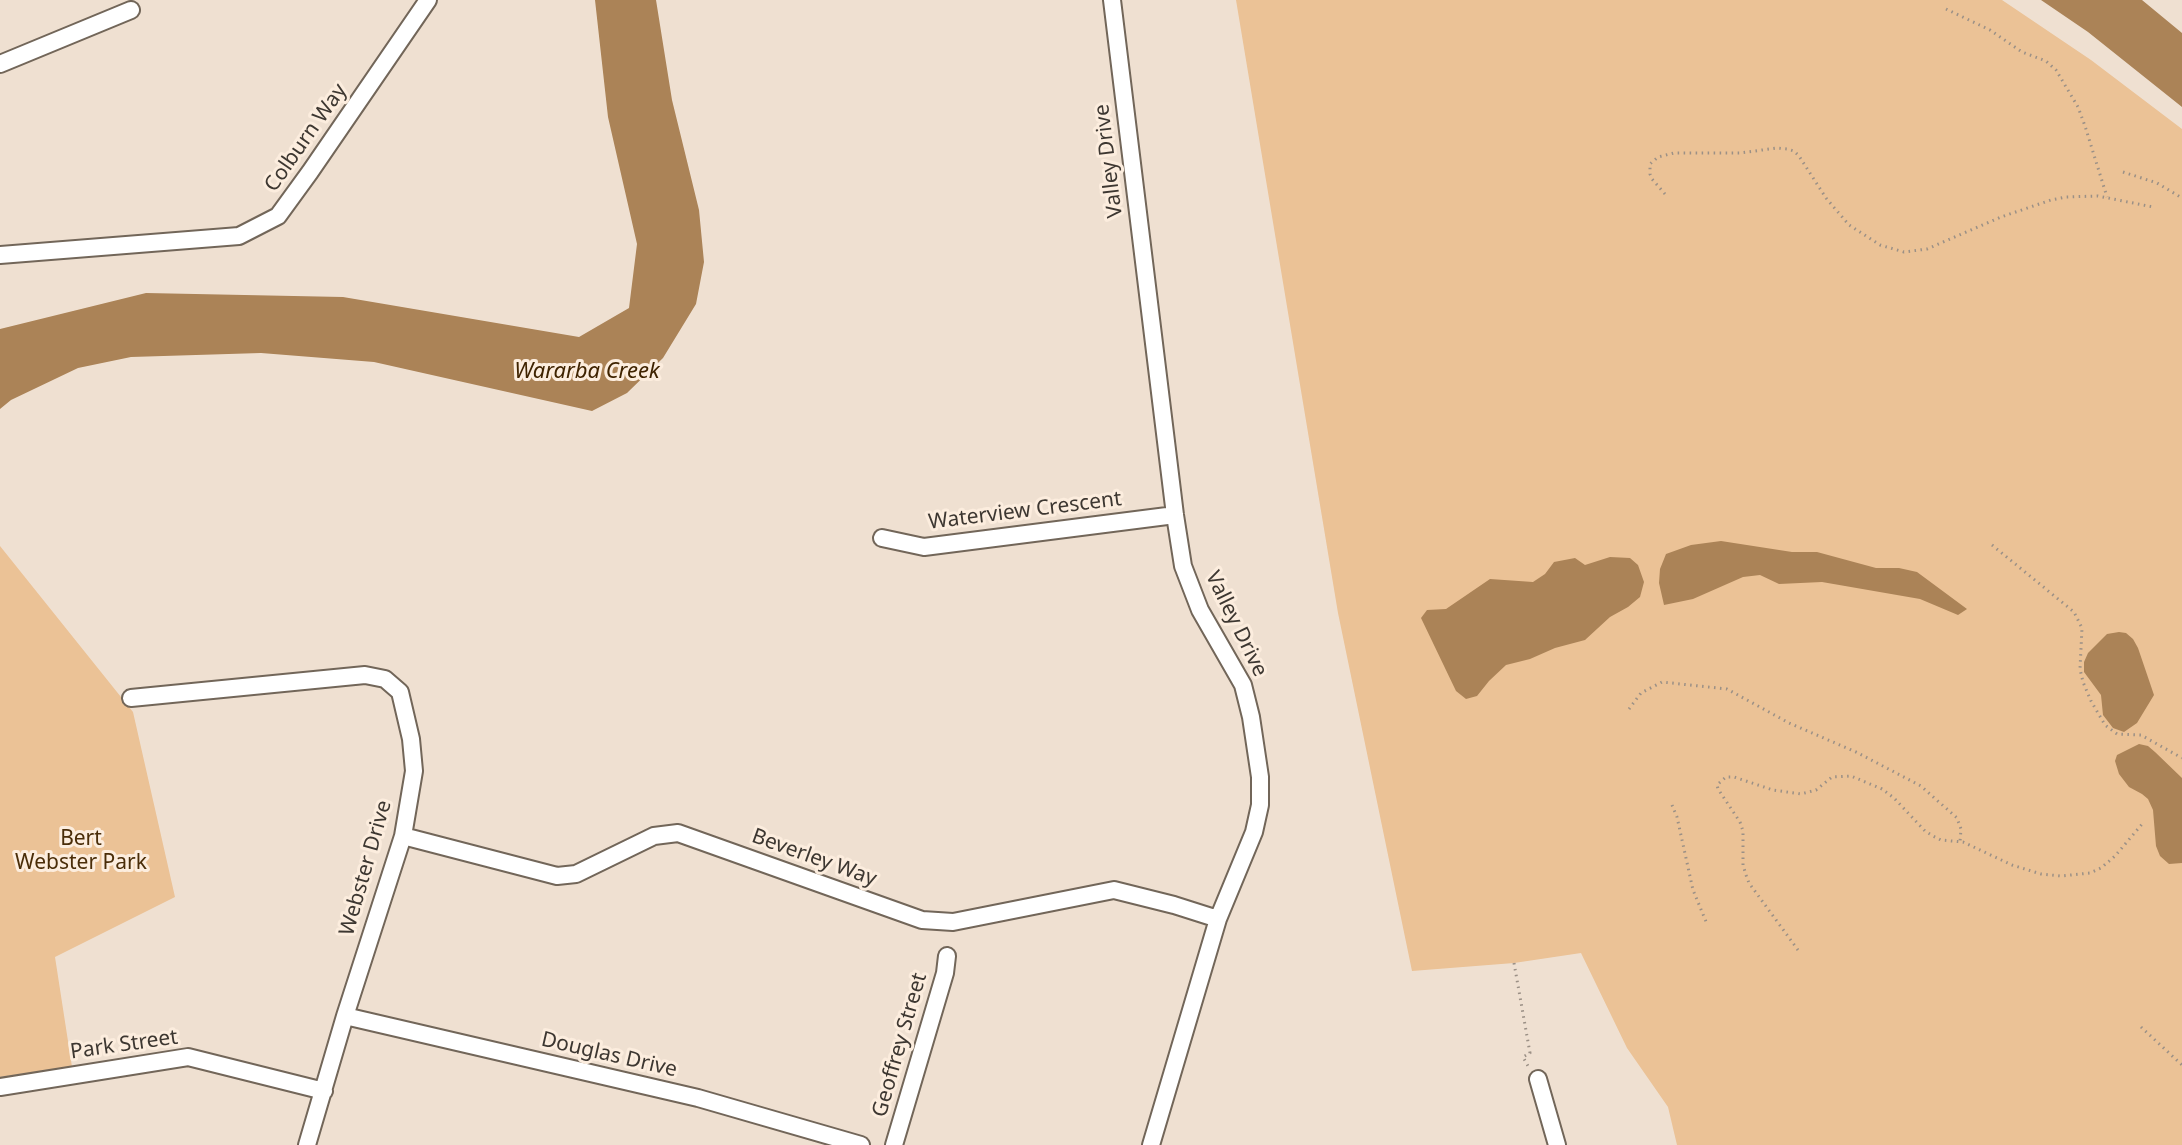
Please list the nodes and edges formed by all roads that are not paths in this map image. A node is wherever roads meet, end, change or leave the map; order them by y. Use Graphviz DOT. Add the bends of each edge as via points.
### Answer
graph roads {
  1 [pos="428,0"];
  2 [pos="1112,0"];
  3 [pos="131,10"];
  4 [pos="0,64"];
  5 [pos="0,255"];
  6 [pos="1175,516"];
  7 [pos="882,538"];
  8 [pos="131,698"];
  9 [pos="403,836"];
  10 [pos="1218,919"];
  11 [pos="947,956"];
  12 [pos="345,1016"];
  13 [pos="1538,1079"];
  14 [pos="0,1087"];
  15 [pos="324,1091"];
  16 [pos="307,1145"];
  17 [pos="861,1145"];
  18 [pos="894,1145"];
  19 [pos="1150,1145"];
  20 [pos="1557,1145"];
  1 -- 5 [label="street, Colburn Way" via="278,216 239,236"];
  2 -- 6 [label="street, Valley Drive"];
  3 -- 4 [label="street"];
  6 -- 7 [label="street, Waterview Crescent" via="924,547"];
  6 -- 10 [label="street, Valley Drive" via="1184,566 1200,610 1243,685 1260,777 1260,805 1254,832"];
  8 -- 9 [label="street, Webster Drive" via="365,675 386,679 400,692 411,738 414,771"];
  9 -- 10 [label="street, Beverley Way" via="557,876 576,874 654,836 678,833 922,920 953,922 1114,890"];
  9 -- 12 [label="street, Webster Drive"];
  10 -- 19 [label="street, Valley Drive"];
  11 -- 18 [label="street, Geoffrey Street"];
  12 -- 15 [label="street, Webster Drive"];
  12 -- 17 [label="street, Douglas Drive" via="698,1098"];
  13 -- 20 [label="street"];
  14 -- 15 [label="street, Park Street" via="188,1057"];
  15 -- 16 [label="street, Webster Drive"];
}
